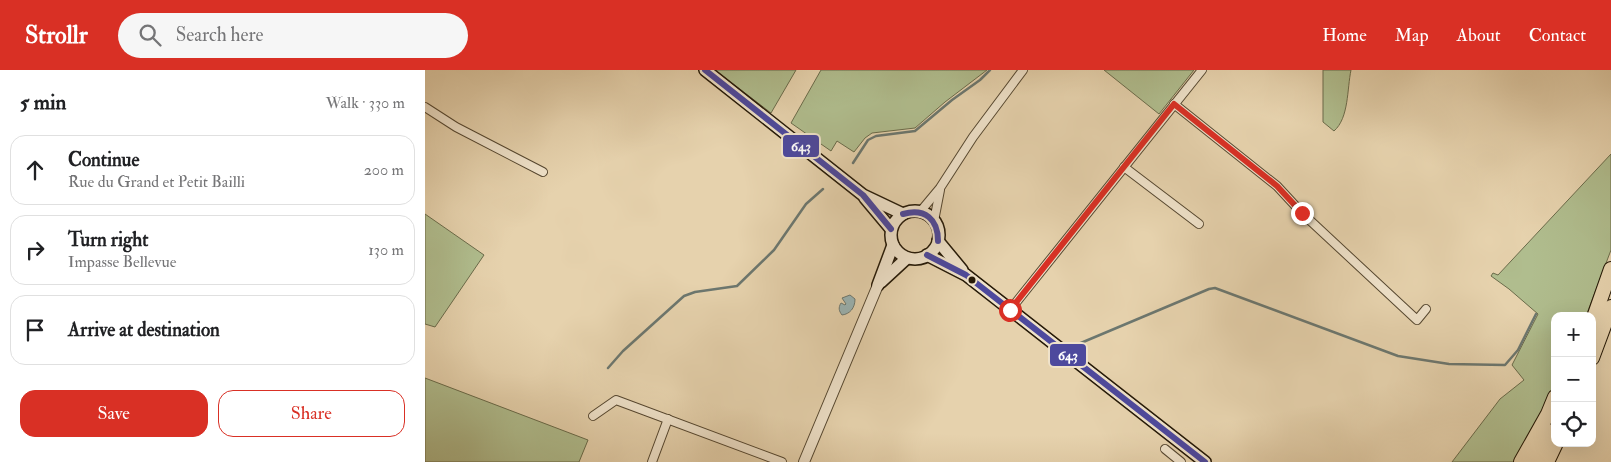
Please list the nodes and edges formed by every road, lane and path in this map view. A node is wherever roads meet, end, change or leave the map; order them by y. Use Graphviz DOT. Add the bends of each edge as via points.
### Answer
graph roads {
  1 [pos="705,70"];
  2 [pos="1023,70"];
  3 [pos="1201,70"];
  4 [pos="1174,104"];
  5 [pos="425,107"];
  6 [pos="1124,167"];
  7 [pos="543,172"];
  8 [pos="940,188"];
  9 [pos="863,195"];
  10 [pos="920,212"];
  11 [pos="903,214"];
  12 [pos="934,221"];
  13 [pos="1199,224"];
  14 [pos="891,230"];
  15 [pos="938,241"];
  16 [pos="893,245"];
  17 [pos="927,256"];
  18 [pos="907,258"];
  19 [pos="1611,270"];
  20 [pos="967,276"];
  21 [pos="878,285"];
  22 [pos="1611,307"];
  23 [pos="1426,309"];
  24 [pos="1010,310"];
  25 [pos="1596,312"];
  26 [pos="1592,357"];
  27 [pos="1553,402"];
  28 [pos="593,416"];
  29 [pos="668,419"];
  30 [pos="1551,426"];
  31 [pos="1167,433"];
  32 [pos="1554,447"];
  33 [pos="1563,447"];
  34 [pos="1165,449"];
  35 [pos="652,462"];
  36 [pos="782,462"];
  37 [pos="804,462"];
  38 [pos="1181,462"];
  39 [pos="1201,462"];
  40 [pos="1205,462"];
  41 [pos="1521,462"];
  42 [pos="1534,462"];
  43 [pos="1547,462"];
  44 [pos="1557,462"];
  1 -- 9 [label="main road"];
  2 -- 8 [label="street"];
  3 -- 4 [label="street"];
  4 -- 6 [label="street"];
  4 -- 23 [label="street" via="1277,186 1417,320"];
  5 -- 7 [label="street" via="456,127"];
  6 -- 13 [label="street"];
  6 -- 24 [label="street"];
  8 -- 10 [label="street"];
  8 -- 12 [label="street"];
  9 -- 11 [label="main road"];
  9 -- 14 [label="main road"];
  10 -- 11 [label="main road"];
  10 -- 12 [label="main road"];
  11 -- 14 [label="main road"];
  12 -- 15 [label="main road"];
  14 -- 16 [label="main road"];
  15 -- 17 [label="main road"];
  15 -- 20 [label="main road"];
  16 -- 18 [label="main road"];
  16 -- 21 [label="main road"];
  17 -- 18 [label="main road"];
  17 -- 20 [label="main road"];
  18 -- 21 [label="main road"];
  19 -- 25 [label="highway"];
  20 -- 24 [label="main road"];
  21 -- 37 [label="street"];
  22 -- 26 [label="highway"];
  24 -- 31 [label="main road"];
  27 -- 41 [label="highway"];
  28 -- 29 [label="street" via="616,400"];
  29 -- 35 [label="street"];
  29 -- 36 [label="street"];
  30 -- 42 [label="highway"];
  31 -- 39 [label="main road"];
  31 -- 40 [label="main road"];
  32 -- 43 [label="highway"];
  33 -- 44 [label="highway"];
  34 -- 38 [label="street"];
}
